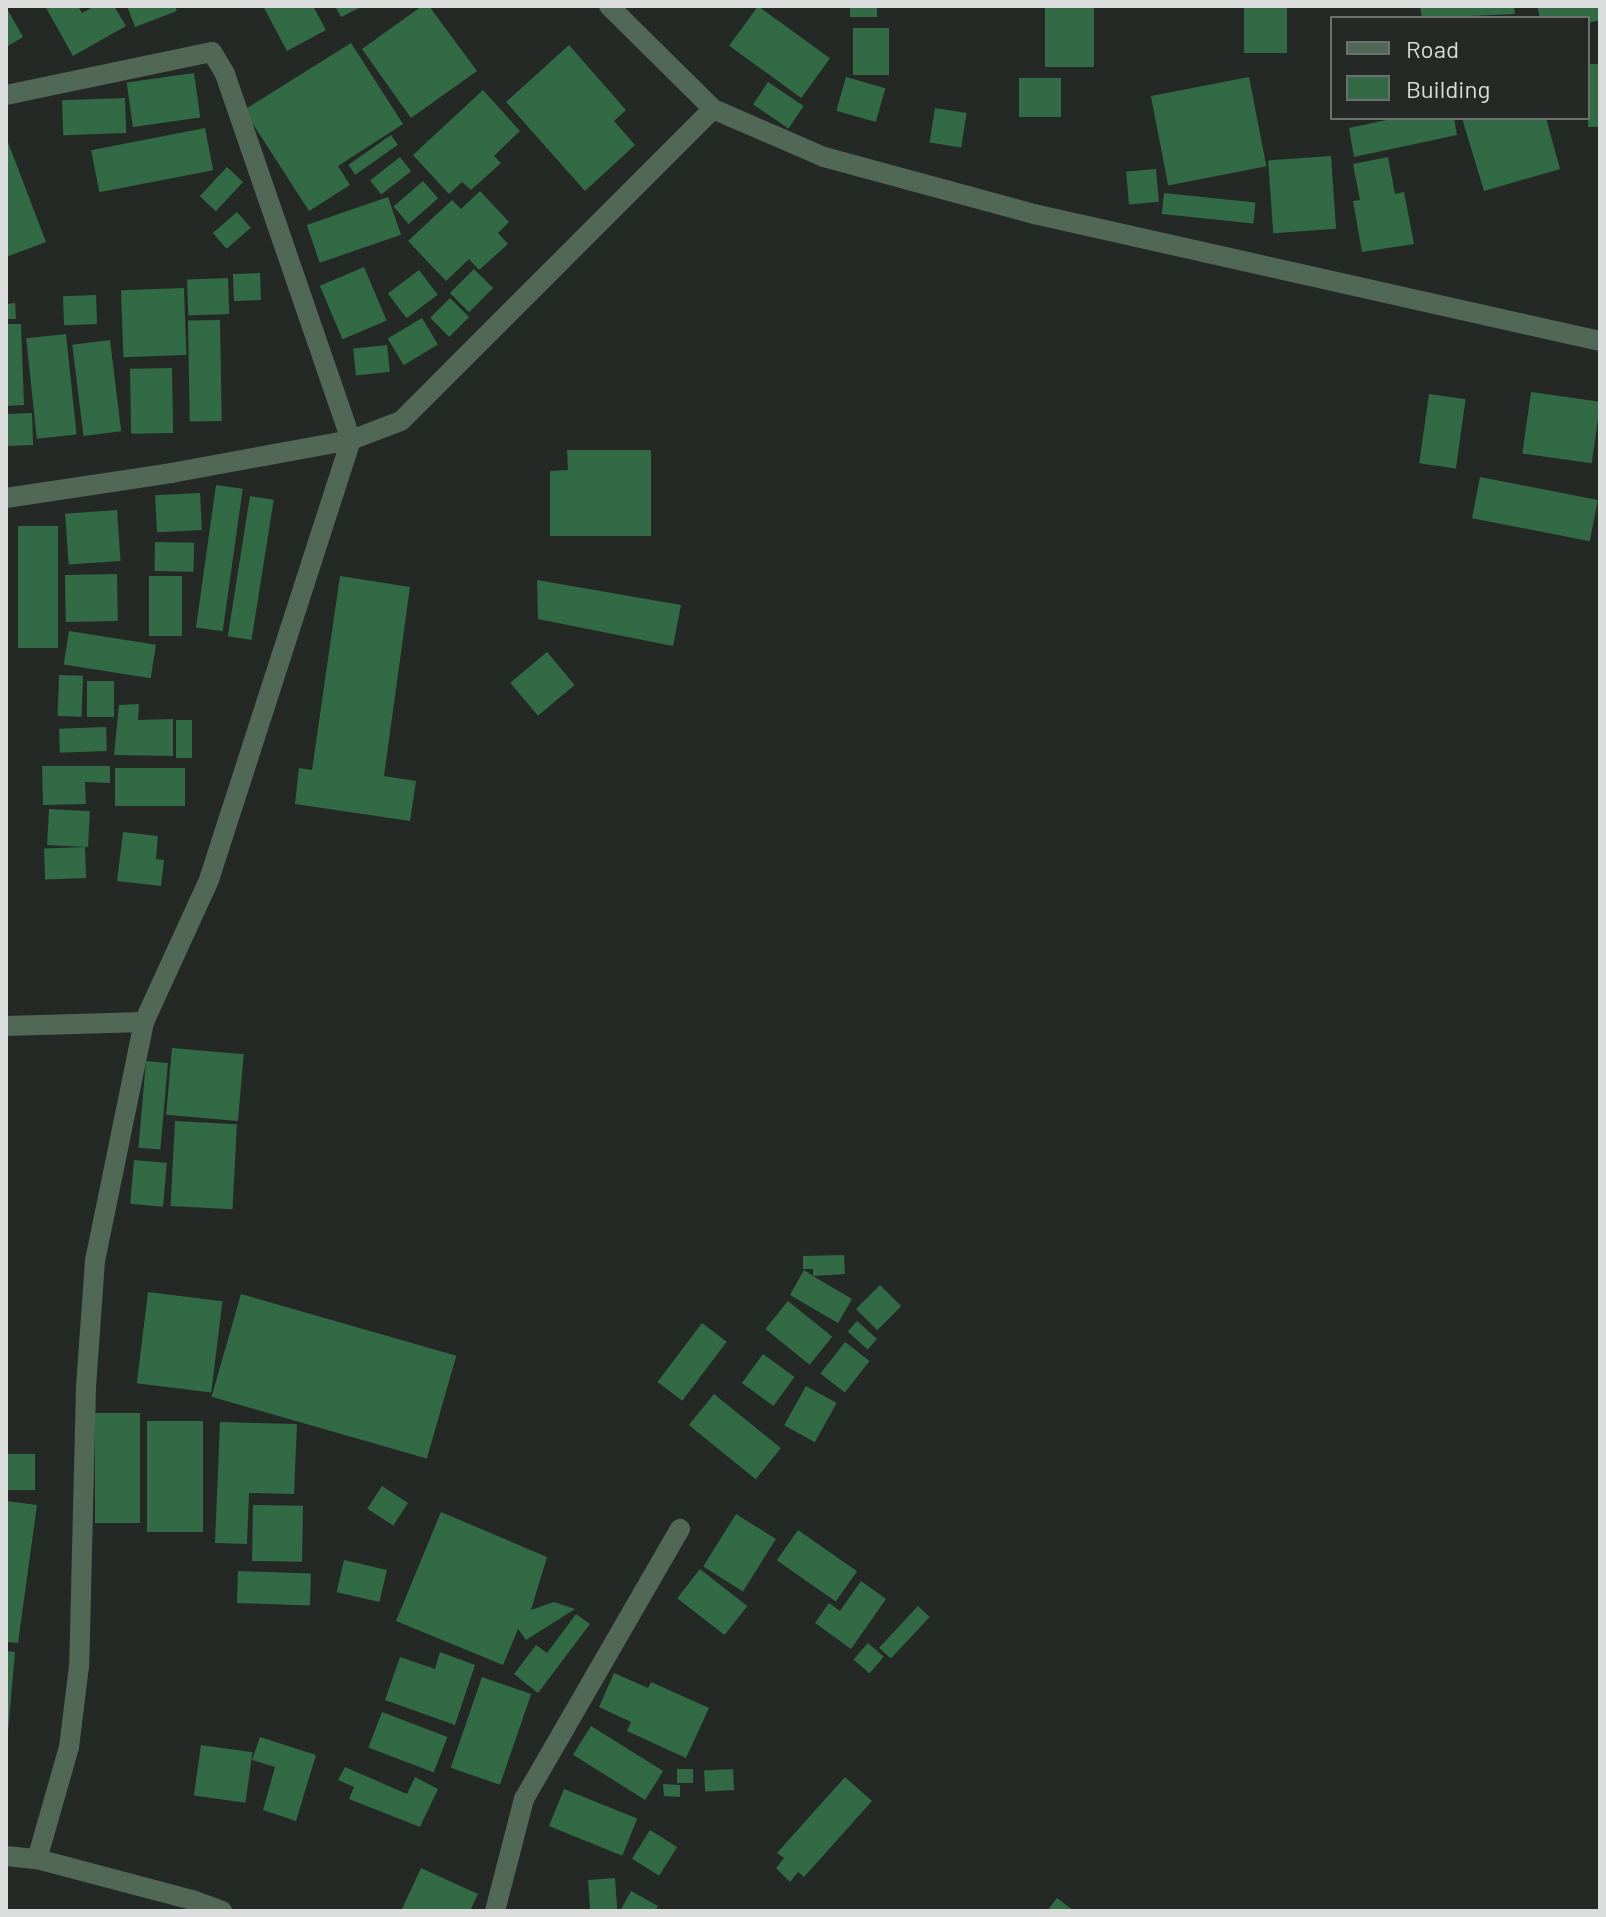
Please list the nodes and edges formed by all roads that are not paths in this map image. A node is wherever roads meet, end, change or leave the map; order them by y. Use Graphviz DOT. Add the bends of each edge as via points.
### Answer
graph roads {
  1 [pos="609,6"];
  2 [pos="6,95"];
  3 [pos="713,109"];
  4 [pos="1600,341"];
  5 [pos="351,440"];
  6 [pos="6,498"];
  7 [pos="144,1022"];
  8 [pos="6,1026"];
  9 [pos="680,1529"];
  10 [pos="6,1856"];
  11 [pos="37,1859"];
  12 [pos="222,1911"];
  13 [pos="495,1911"];
  1 -- 3 [label="street"];
  2 -- 5 [label="street" via="212,52 225,74 303,291"];
  3 -- 4 [label="street" via="824,157 1034,214"];
  3 -- 5 [label="street" via="401,421"];
  5 -- 6 [label="street"];
  5 -- 7 [label="street" via="209,880"];
  7 -- 8 [label="street"];
  7 -- 11 [label="street" via="95,1261 79,1666 69,1747"];
  9 -- 13 [label="street" via="524,1799"];
  10 -- 11 [label="street"];
  11 -- 12 [label="street"];
}
